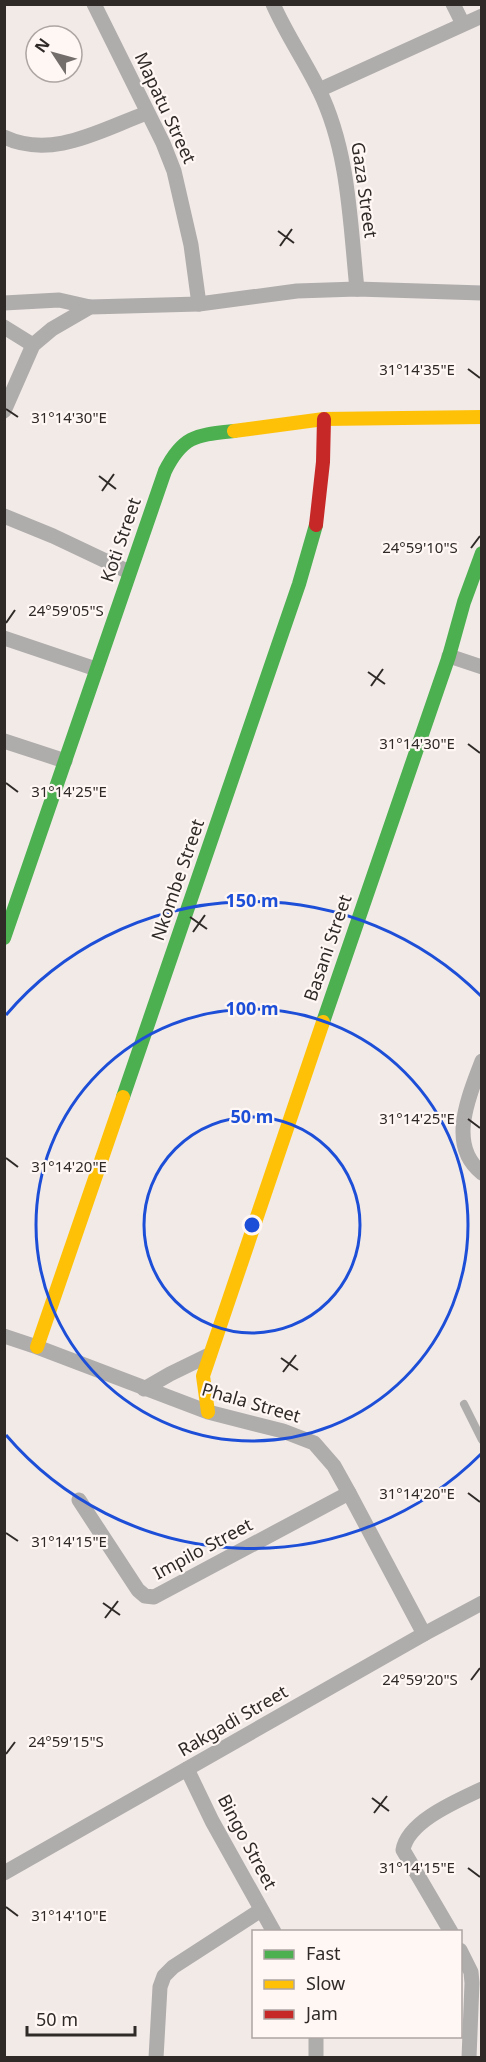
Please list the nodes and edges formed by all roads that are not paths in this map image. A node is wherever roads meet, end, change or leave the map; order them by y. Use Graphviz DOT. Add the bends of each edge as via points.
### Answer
graph roads {
  1 [pos="94,4"];
  2 [pos="273,4"];
  3 [pos="453,4"];
  4 [pos="482,16"];
  5 [pos="463,24"];
  6 [pos="319,90"];
  7 [pos="147,113"];
  8 [pos="4,137"];
  9 [pos="357,289"];
  10 [pos="482,293"];
  11 [pos="4,303"];
  12 [pos="199,304"];
  13 [pos="90,307"];
  14 [pos="4,327"];
  15 [pos="33,345"];
  16 [pos="4,411"];
  17 [pos="482,417"];
  18 [pos="324,419"];
  19 [pos="4,516"];
  20 [pos="482,553"];
  21 [pos="129,572"];
  22 [pos="4,638"];
  23 [pos="449,656"];
  24 [pos="482,667"];
  25 [pos="96,669"];
  26 [pos="4,741"];
  27 [pos="65,761"];
  28 [pos="4,938"];
  29 [pos="482,1060"];
  30 [pos="482,1173"];
  31 [pos="4,1336"];
  32 [pos="37,1347"];
  33 [pos="209,1355"];
  34 [pos="144,1389"];
  35 [pos="464,1404"];
  36 [pos="208,1412"];
  37 [pos="482,1440"];
  38 [pos="349,1493"];
  39 [pos="79,1500"];
  40 [pos="482,1603"];
  41 [pos="424,1634"];
  42 [pos="187,1769"];
  43 [pos="482,1789"];
  44 [pos="4,1873"];
  45 [pos="261,1910"];
  46 [pos="273,1930"];
  47 [pos="450,1930"];
  48 [pos="462,1954"];
  49 [pos="316,2038"];
  50 [pos="156,2058"];
  51 [pos="315,2058"];
  52 [pos="469,2058"];
  1 -- 7 [label="street, Mapatu Street"];
  2 -- 6 [label="street, Gaza Street"];
  3 -- 5 [label="street"];
  4 -- 5 [label="street"];
  5 -- 6 [label="street"];
  6 -- 9 [label="street, Gaza Street" via="343,164"];
  7 -- 8 [label="street" via="65,144 26,145"];
  7 -- 12 [label="street, Mapatu Street" via="174,171 191,245"];
  9 -- 10 [label="street"];
  9 -- 12 [label="street" via="297,291"];
  11 -- 13 [label="street" via="59,300"];
  12 -- 13 [label="street"];
  13 -- 15 [label="street"];
  14 -- 15 [label="street"];
  15 -- 16 [label="street"];
  17 -- 18 [label="street, Koti Street"];
  18 -- 21 [label="street, Koti Street" via="212,432 186,442 166,467"];
  18 -- 32 [label="street, Nkombe Street" via="315,531 300,584"];
  19 -- 21 [label="street"];
  20 -- 23 [label="street, Basani Street"];
  21 -- 25 [label="street, Koti Street"];
  22 -- 25 [label="street"];
  23 -- 24 [label="street"];
  23 -- 33 [label="street, Basani Street"];
  25 -- 27 [label="street, Koti Street"];
  26 -- 27 [label="street"];
  27 -- 28 [label="street, Koti Street"];
  29 -- 30 [label="street" via="466,1104 462,1130 469,1158"];
  31 -- 32 [label="street, Phala Street"];
  32 -- 34 [label="street, Phala Street"];
  33 -- 34 [label="street"];
  33 -- 36 [label="street, Basani Street" via="203,1376"];
  34 -- 36 [label="street, Phala Street"];
  35 -- 37 [label="lane"];
  36 -- 38 [label="street, Phala Street" via="309,1440 321,1449"];
  38 -- 39 [label="street, Impilo Street" via="154,1597 138,1590"];
  38 -- 41 [label="street, Phala Street"];
  40 -- 41 [label="street, Rakgadi Street"];
  41 -- 42 [label="street, Rakgadi Street"];
  42 -- 44 [label="street, Rakgadi Street"];
  42 -- 45 [label="street, Bingo Street"];
  43 -- 47 [label="street" via="427,1818 404,1841 403,1850"];
  45 -- 46 [label="street, Bingo Street"];
  45 -- 50 [label="street" via="173,1967 164,1977 158,1998"];
  48 -- 52 [label="street" via="472,1983"];
  49 -- 51 [label="street"];
}
